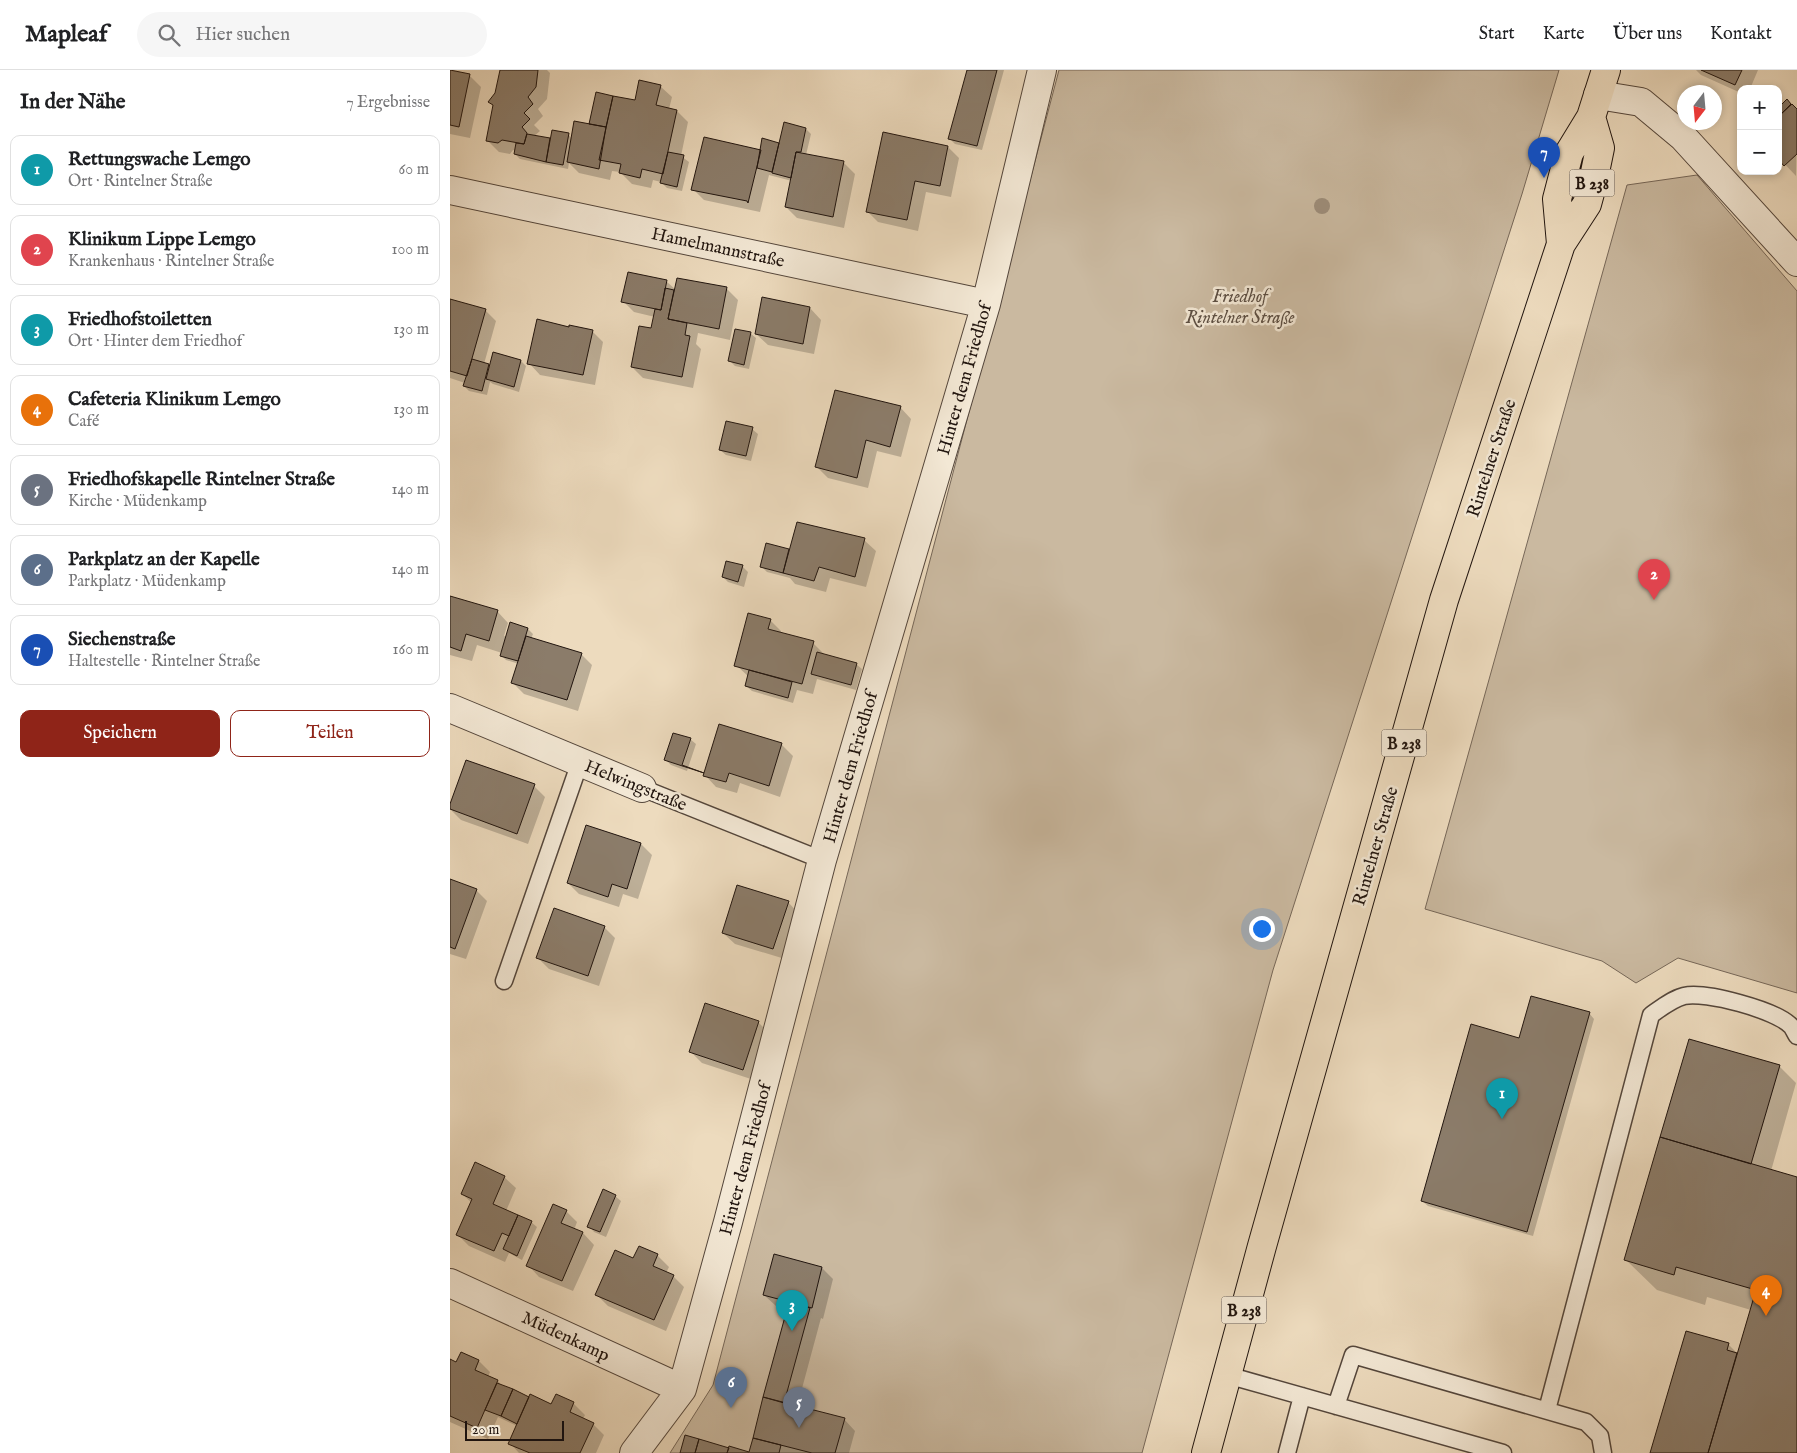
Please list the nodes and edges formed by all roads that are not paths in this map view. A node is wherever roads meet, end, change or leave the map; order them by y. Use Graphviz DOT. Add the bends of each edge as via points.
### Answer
graph roads {
  1 [pos="1042,70"];
  2 [pos="1598,94"];
  3 [pos="450,190"];
  4 [pos="1797,262"];
  5 [pos="986,304"];
  6 [pos="450,708"];
  7 [pos="580,762"];
  8 [pos="642,788"];
  9 [pos="822,860"];
  10 [pos="504,981"];
  11 [pos="1797,1036"];
  12 [pos="450,1282"];
  13 [pos="1227,1375"];
  14 [pos="682,1389"];
  15 [pos="1302,1396"];
  16 [pos="1336,1406"];
  17 [pos="1547,1410"];
  18 [pos="634,1453"];
  19 [pos="1206,1453"];
  20 [pos="1287,1453"];
  21 [pos="1503,1453"];
  22 [pos="1603,1453"];
  1 -- 5 [label="street, Hinter dem Friedhof"];
  2 -- 4 [label="street" via="1641,102 1683,137"];
  2 -- 13 [label="main road, Rintelner Straße / B 238" via="1600,148 1587,204 1561,244 1444,600"];
  3 -- 5 [label="street, Hamelmannstraße"];
  5 -- 9 [label="street, Hinter dem Friedhof"];
  6 -- 7 [label="street, Helwingstraße"];
  7 -- 8 [label="street, Helwingstraße"];
  7 -- 10 [label="lane"];
  8 -- 9 [label="lane, Helwingstraße"];
  9 -- 14 [label="street, Hinter dem Friedhof"];
  11 -- 17 [label="lane" via="1791,1025 1762,1009 1711,996 1685,996 1667,1003 1651,1015"];
  12 -- 14 [label="street, Müdenkamp"];
  13 -- 15 [label="lane"];
  13 -- 19 [label="main road, Rintelner Straße / B 238"];
  14 -- 18 [label="street, Hinter dem Friedhof"];
  15 -- 16 [label="lane"];
  15 -- 20 [label="lane"];
  16 -- 17 [label="lane" via="1353,1355"];
  16 -- 21 [label="lane"];
  17 -- 22 [label="lane" via="1586,1422 1600,1436"];
}
